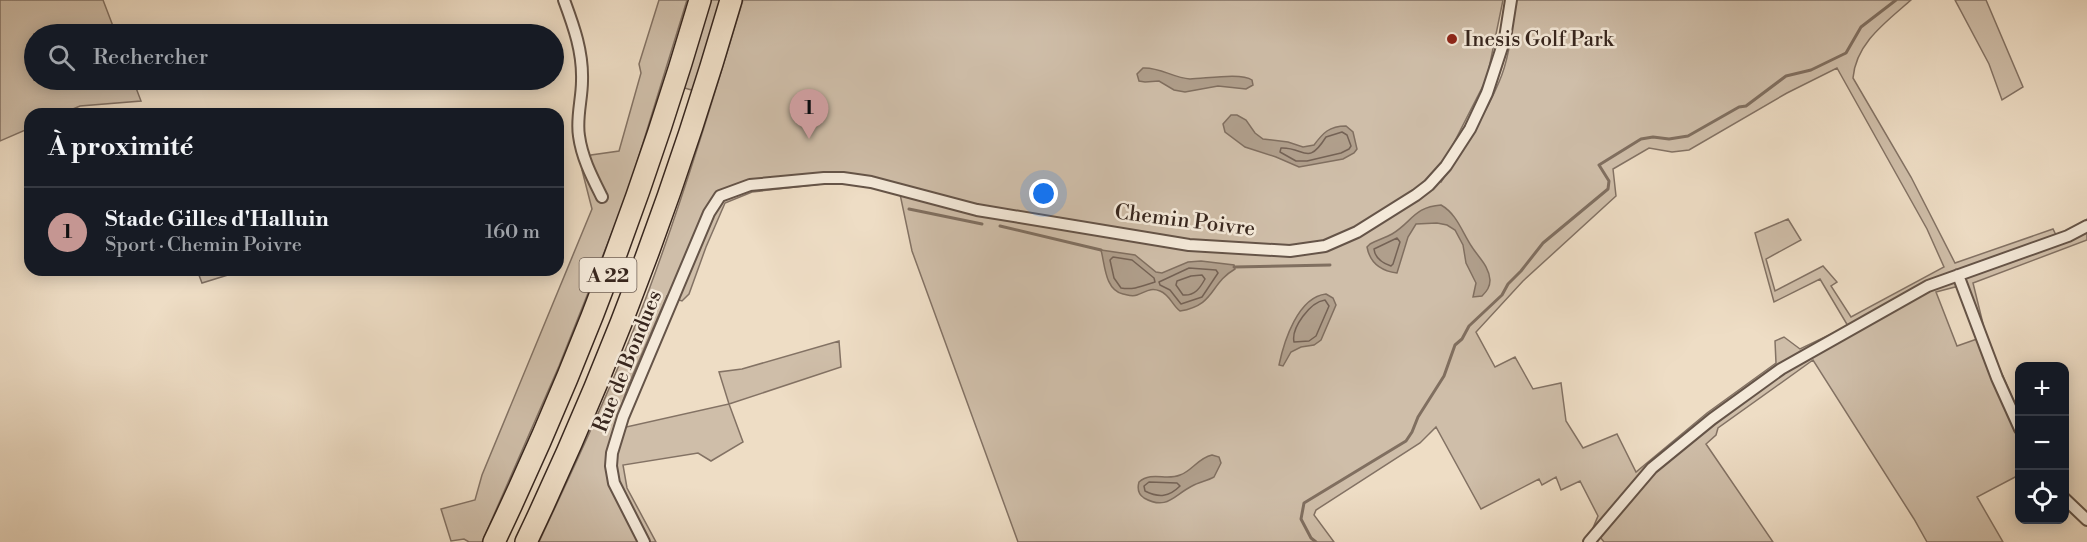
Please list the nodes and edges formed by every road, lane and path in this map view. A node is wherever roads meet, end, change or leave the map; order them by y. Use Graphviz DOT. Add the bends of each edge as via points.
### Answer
graph roads {
  1 [pos="564,0"];
  2 [pos="700,0"];
  3 [pos="731,0"];
  4 [pos="1511,0"];
  5 [pos="720,196"];
  6 [pos="602,197"];
  7 [pos="2087,226"];
  8 [pos="1958,275"];
  9 [pos="2015,420"];
  10 [pos="2069,503"];
  11 [pos="2087,520"];
  12 [pos="494,542"];
  13 [pos="526,542"];
  14 [pos="644,542"];
  15 [pos="1589,542"];
  1 -- 6 [label="street" via="582,60 578,123 581,148"];
  2 -- 12 [label="highway, A 22" via="615,256 561,392"];
  3 -- 13 [label="highway, A 22" via="639,276"];
  4 -- 5 [label="street, Chemin Poivre" via="1505,38 1487,93 1446,166 1429,186 1408,200 1348,236 1317,248 1290,251 1189,245 977,210 855,179 750,185"];
  5 -- 14 [label="street, Rue de Bondues" via="709,213 625,411 612,453 614,483"];
  7 -- 8 [label="street"];
  8 -- 9 [label="street"];
  8 -- 15 [label="street" via="1928,286 1781,369 1652,468"];
  10 -- 11 [label="street"];
}
